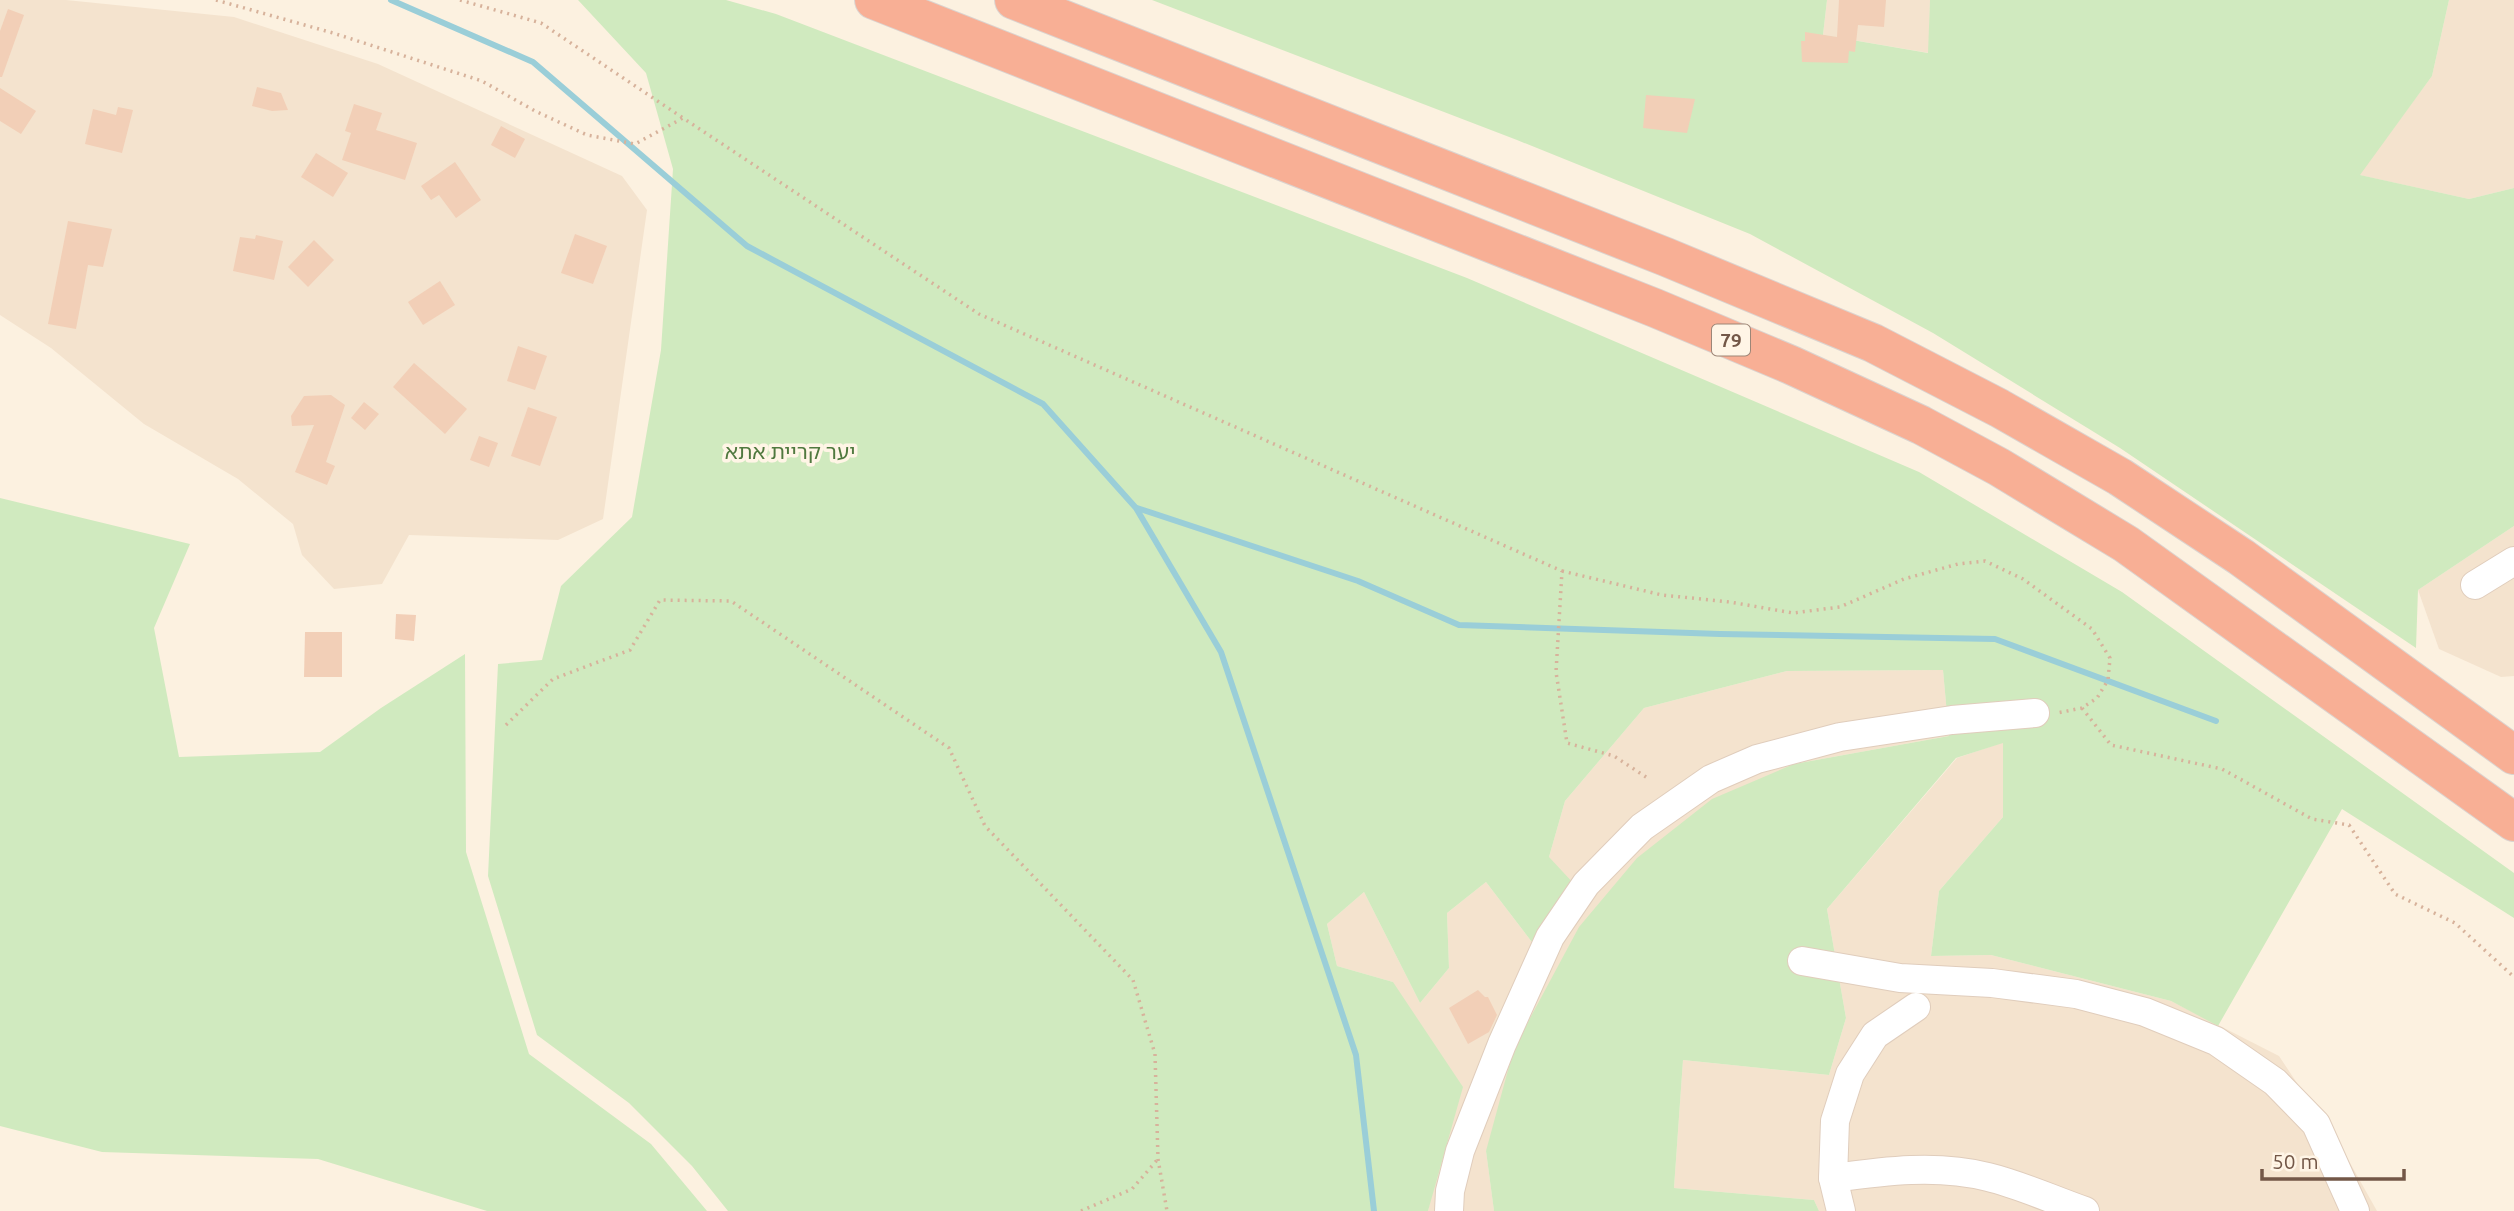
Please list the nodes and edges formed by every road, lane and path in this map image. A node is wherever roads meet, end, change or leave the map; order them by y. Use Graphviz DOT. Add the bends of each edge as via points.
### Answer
graph roads {
  1 [pos="216,0"];
  2 [pos="460,0"];
  3 [pos="874,0"];
  4 [pos="1014,0"];
  5 [pos="683,118"];
  6 [pos="2514,561"];
  7 [pos="1562,571"];
  8 [pos="2475,585"];
  9 [pos="2035,713"];
  10 [pos="506,725"];
  11 [pos="2514,755"];
  12 [pos="1649,779"];
  13 [pos="2514,822"];
  14 [pos="1802,961"];
  15 [pos="2514,977"];
  16 [pos="1916,1007"];
  17 [pos="1158,1159"];
  18 [pos="1833,1178"];
  19 [pos="1081,1211"];
  20 [pos="1167,1211"];
  21 [pos="1448,1211"];
  22 [pos="1841,1211"];
  23 [pos="2085,1211"];
  24 [pos="2355,1211"];
  1 -- 5 [label="path" via="482,81 587,135 635,144"];
  2 -- 5 [label="path" via="541,23"];
  3 -- 13 [label="highway, 79" via="1655,308 1921,425 2126,544"];
  4 -- 11 [label="highway, 79" via="1873,343 2120,477 2241,557"];
  5 -- 7 [label="path" via="979,314"];
  6 -- 8 [label="street"];
  7 -- 12 [label="path" via="1556,672 1567,743 1614,756"];
  7 -- 15 [label="path" via="1662,595 1793,613 1840,607 1904,579 1984,561 2023,579 2092,629 2110,658 2108,680 2097,698 2082,708 2111,745 2222,769 2312,819 2349,825 2395,894 2455,923"];
  9 -- 21 [label="street" via="1840,737 1757,759 1711,779 1642,827 1586,884 1550,937 1460,1151"];
  10 -- 17 [label="path" via="553,679 630,650 660,600 731,601 949,748 985,826 1133,980 1155,1054"];
  14 -- 24 [label="street" via="1900,978 2076,994 2145,1012 2216,1041 2275,1082 2316,1124"];
  16 -- 18 [label="street" via="1875,1035 1850,1074 1835,1121"];
  17 -- 19 [label="path" via="1132,1189"];
  17 -- 20 [label="path"];
  18 -- 22 [label="street"];
  18 -- 23 [label="street" via="1889,1170 1976,1175"];
}
